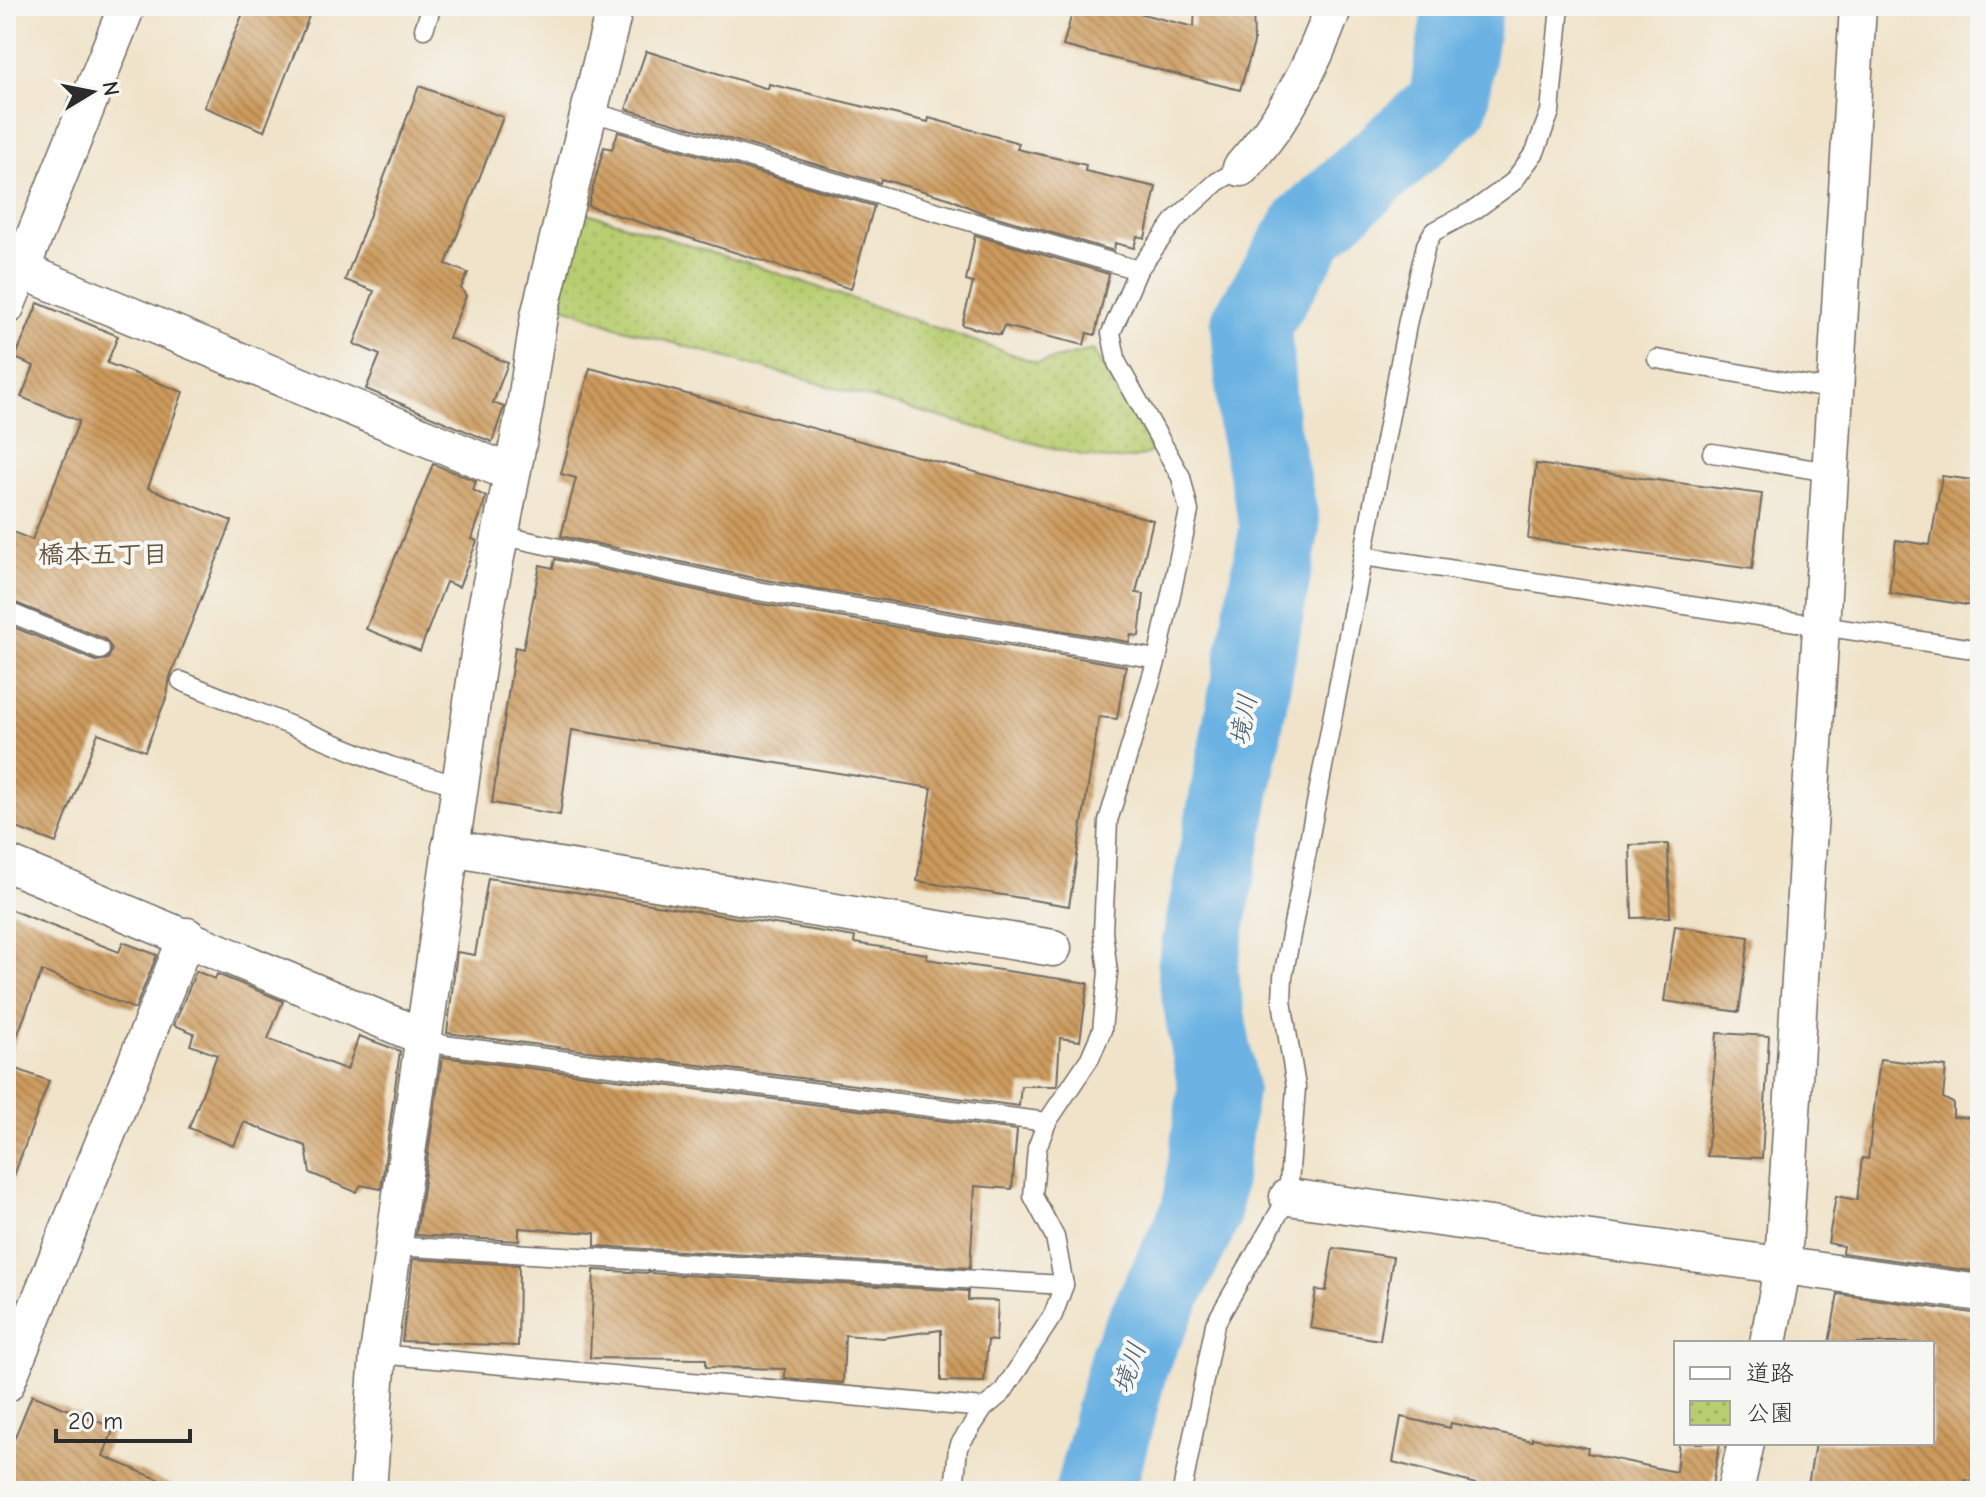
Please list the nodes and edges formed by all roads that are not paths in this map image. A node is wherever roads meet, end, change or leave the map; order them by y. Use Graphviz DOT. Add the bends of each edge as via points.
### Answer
graph roads {
  1 [pos="127,6"];
  2 [pos="432,6"];
  3 [pos="615,6"];
  4 [pos="1334,6"];
  5 [pos="1560,6"];
  6 [pos="1858,6"];
  7 [pos="424,29"];
  8 [pos="588,111"];
  9 [pos="1241,168"];
  10 [pos="21,270"];
  11 [pos="1138,270"];
  12 [pos="6,307"];
  13 [pos="1657,359"];
  14 [pos="1834,390"];
  15 [pos="1712,453"];
  16 [pos="1829,472"];
  17 [pos="511,473"];
  18 [pos="500,535"];
  19 [pos="1363,556"];
  20 [pos="6,611"];
  21 [pos="1819,626"];
  22 [pos="100,650"];
  23 [pos="1980,650"];
  24 [pos="1157,659"];
  25 [pos="181,681"];
  26 [pos="460,786"];
  27 [pos="450,848"];
  28 [pos="6,863"];
  29 [pos="187,936"];
  30 [pos="1053,948"];
  31 [pos="423,1037"];
  32 [pos="1047,1122"];
  33 [pos="1288,1197"];
  34 [pos="393,1246"];
  35 [pos="1783,1264"];
  36 [pos="1064,1285"];
  37 [pos="1980,1293"];
  38 [pos="1768,1341"];
  39 [pos="378,1354"];
  40 [pos="6,1384"];
  41 [pos="984,1408"];
  42 [pos="1746,1445"];
  43 [pos="368,1491"];
  44 [pos="954,1491"];
  45 [pos="1182,1491"];
  46 [pos="1735,1491"];
  1 -- 10 [label="street"];
  2 -- 7 [label="lane"];
  3 -- 8 [label="street"];
  4 -- 9 [label="street" via="1298,93 1273,133"];
  5 -- 19 [label="lane" via="1550,112 1535,152 1513,182 1433,232 1426,245"];
  6 -- 14 [label="street"];
  8 -- 11 [label="lane"];
  8 -- 17 [label="street" via="541,305"];
  9 -- 11 [label="lane" via="1192,202"];
  10 -- 12 [label="street"];
  10 -- 17 [label="street"];
  11 -- 24 [label="lane" via="1111,333 1112,348 1181,477 1189,511"];
  13 -- 14 [label="lane"];
  14 -- 16 [label="street"];
  15 -- 16 [label="lane"];
  16 -- 21 [label="street"];
  17 -- 18 [label="street"];
  18 -- 24 [label="lane" via="752,590"];
  18 -- 26 [label="street"];
  19 -- 21 [label="lane"];
  19 -- 33 [label="lane" via="1283,977 1296,1087"];
  20 -- 22 [label="lane"];
  21 -- 23 [label="lane"];
  21 -- 35 [label="street"];
  24 -- 32 [label="lane" via="1108,821 1103,932 1108,972 1102,1030 1090,1058"];
  25 -- 26 [label="lane" via="390,766"];
  26 -- 27 [label="street"];
  27 -- 30 [label="street"];
  27 -- 31 [label="street"];
  28 -- 29 [label="street"];
  29 -- 31 [label="street"];
  29 -- 40 [label="street"];
  31 -- 32 [label="lane" via="444,1045 561,1062"];
  31 -- 34 [label="street"];
  32 -- 36 [label="lane" via="1037,1148 1033,1196 1055,1237"];
  33 -- 35 [label="street"];
  33 -- 45 [label="lane" via="1215,1324"];
  34 -- 36 [label="lane"];
  34 -- 39 [label="street"];
  35 -- 37 [label="street"];
  35 -- 38 [label="street"];
  36 -- 41 [label="lane" via="1053,1315 1002,1393"];
  39 -- 41 [label="lane"];
  39 -- 43 [label="street"];
  41 -- 44 [label="lane" via="958,1447"];
  42 -- 46 [label="street"];
}
